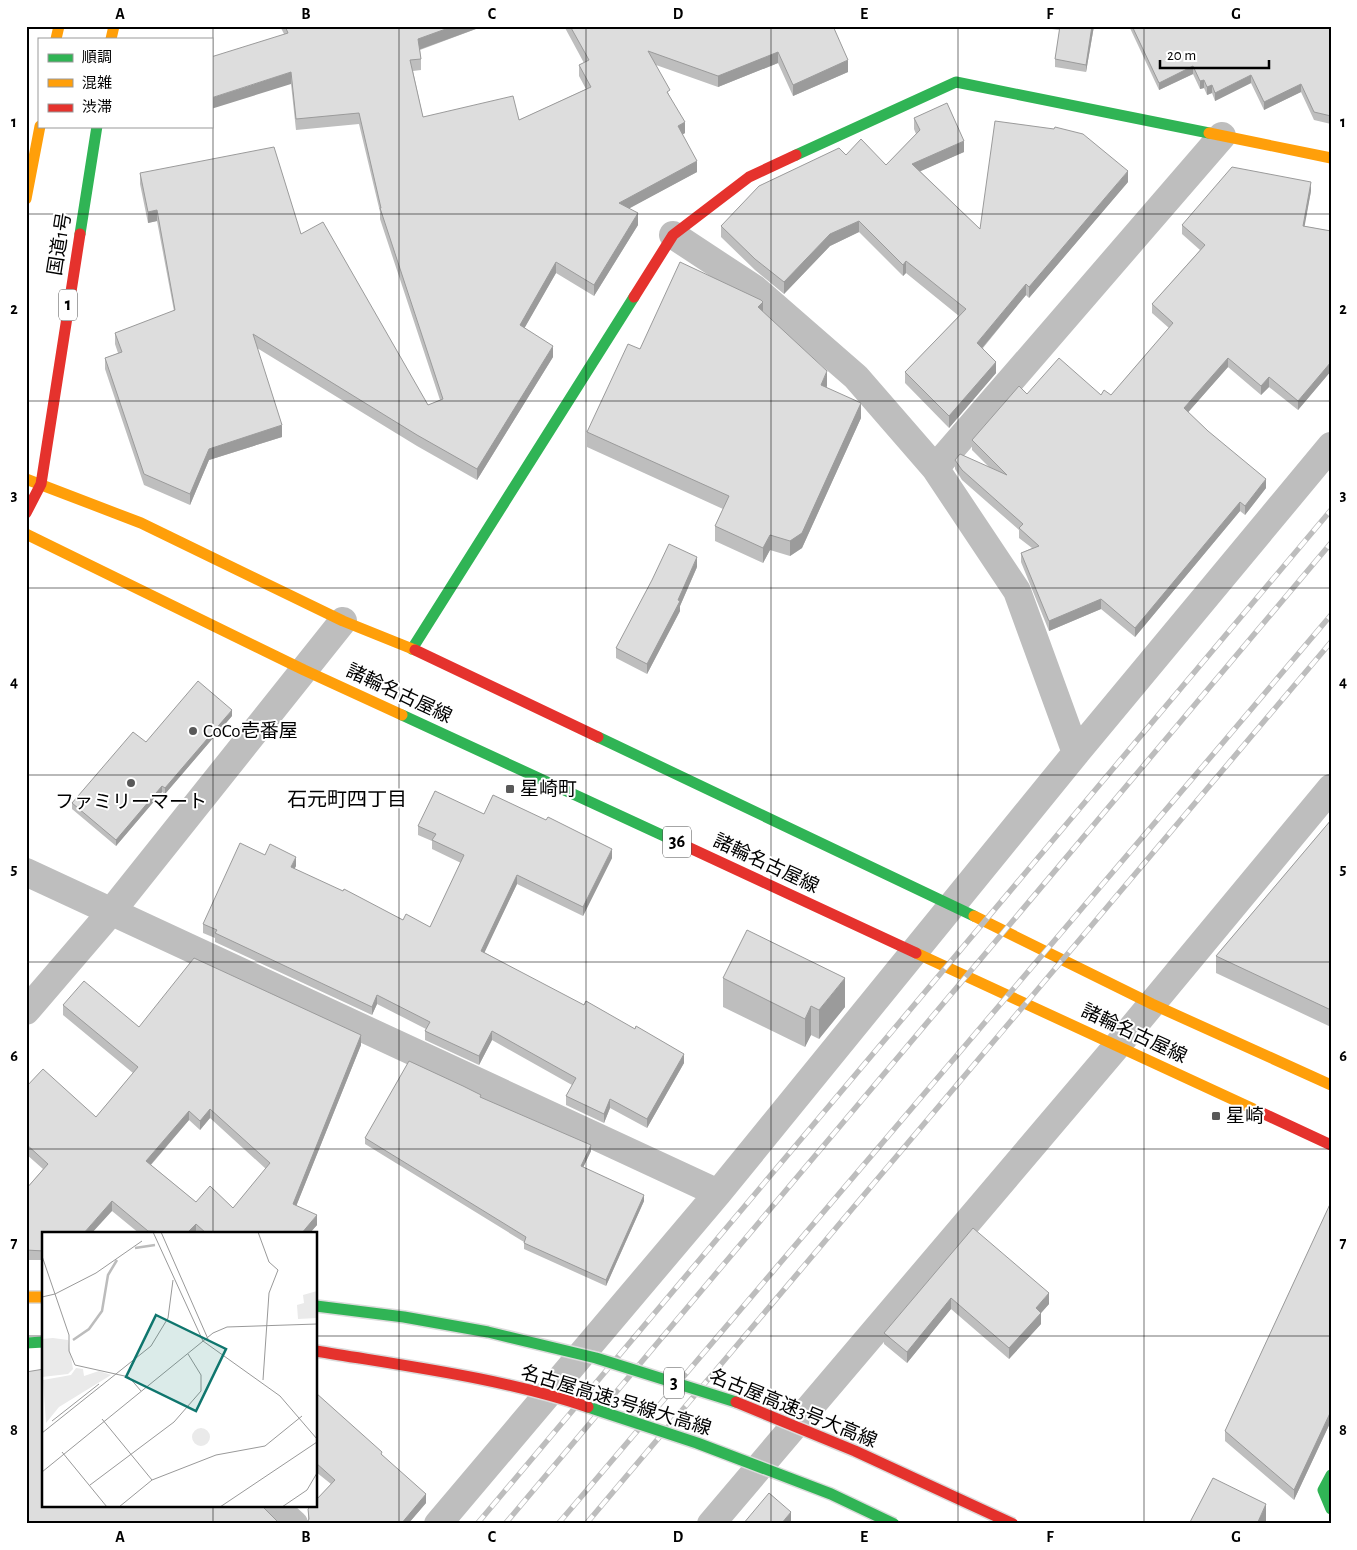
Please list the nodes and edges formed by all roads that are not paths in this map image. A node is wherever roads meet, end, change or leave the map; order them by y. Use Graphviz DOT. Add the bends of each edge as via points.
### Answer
graph roads {
  1 [pos="40,128"];
  2 [pos="97,128"];
  3 [pos="1222,136"];
  4 [pos="1331,158"];
  5 [pos="26,199"];
  6 [pos="673,235"];
  7 [pos="1331,446"];
  8 [pos="935,468"];
  9 [pos="26,479"];
  10 [pos="41,484"];
  11 [pos="26,513"];
  12 [pos="26,534"];
  13 [pos="343,621"];
  14 [pos="412,649"];
  15 [pos="304,670"];
  16 [pos="1076,753"];
  17 [pos="1331,788"];
  18 [pos="26,872"];
  19 [pos="952,904"];
  20 [pos="111,912"];
  21 [pos="914,952"];
  22 [pos="1152,1004"];
  23 [pos="26,1011"];
  24 [pos="1117,1046"];
  25 [pos="1331,1085"];
  26 [pos="1331,1145"];
  27 [pos="718,1193"];
  28 [pos="26,1291"];
  29 [pos="26,1297"];
  30 [pos="42,1297"];
  31 [pos="42,1304"];
  32 [pos="318,1306"];
  33 [pos="42,1342"];
  34 [pos="26,1343"];
  35 [pos="318,1351"];
  36 [pos="276,1508"];
  37 [pos="294,1524"];
  38 [pos="438,1524"];
  39 [pos="711,1524"];
  40 [pos="894,1524"];
  41 [pos="1013,1524"];
  1 -- 5 [label="main road"];
  2 -- 10 [label="main road, 国道1号 / 1"];
  3 -- 4 [label="main road"];
  3 -- 6 [label="main road" via="956,82 749,177"];
  3 -- 8 [label="street"];
  6 -- 8 [label="street" via="755,289 856,377"];
  6 -- 14 [label="main road"];
  7 -- 16 [label="street"];
  8 -- 16 [label="street" via="1017,591"];
  9 -- 10 [label="main road, 諸輪名古屋線"];
  10 -- 11 [label="main road, 国道1号 / 1"];
  10 -- 13 [label="main road, 諸輪名古屋線" via="141,522"];
  12 -- 15 [label="main road, 諸輪名古屋線 / 36"];
  13 -- 14 [label="main road, 諸輪名古屋線"];
  13 -- 15 [label="street"];
  14 -- 19 [label="main road, 諸輪名古屋線"];
  15 -- 20 [label="street"];
  15 -- 21 [label="main road, 諸輪名古屋線 / 36"];
  16 -- 19 [label="street"];
  17 -- 22 [label="street"];
  18 -- 20 [label="street"];
  19 -- 21 [label="street"];
  19 -- 22 [label="main road, 諸輪名古屋線"];
  20 -- 23 [label="street"];
  20 -- 27 [label="street"];
  21 -- 24 [label="main road, 諸輪名古屋線 / 36"];
  21 -- 27 [label="street"];
  22 -- 24 [label="street"];
  22 -- 25 [label="main road, 諸輪名古屋線"];
  24 -- 26 [label="main road, 諸輪名古屋線 / 36"];
  24 -- 39 [label="street"];
  27 -- 38 [label="street"];
  28 -- 31 [label="street"];
  29 -- 30 [label="main road, bridge"];
  32 -- 41 [label="main road, 名古屋高速3号大高線 / 3, bridge" via="488,1332 632,1369 730,1400 855,1451"];
  33 -- 34 [label="main road"];
  35 -- 40 [label="main road, 名古屋高速3号線大高線, bridge" via="454,1374 562,1398 698,1443 830,1494"];
  36 -- 37 [label="street"];
}
